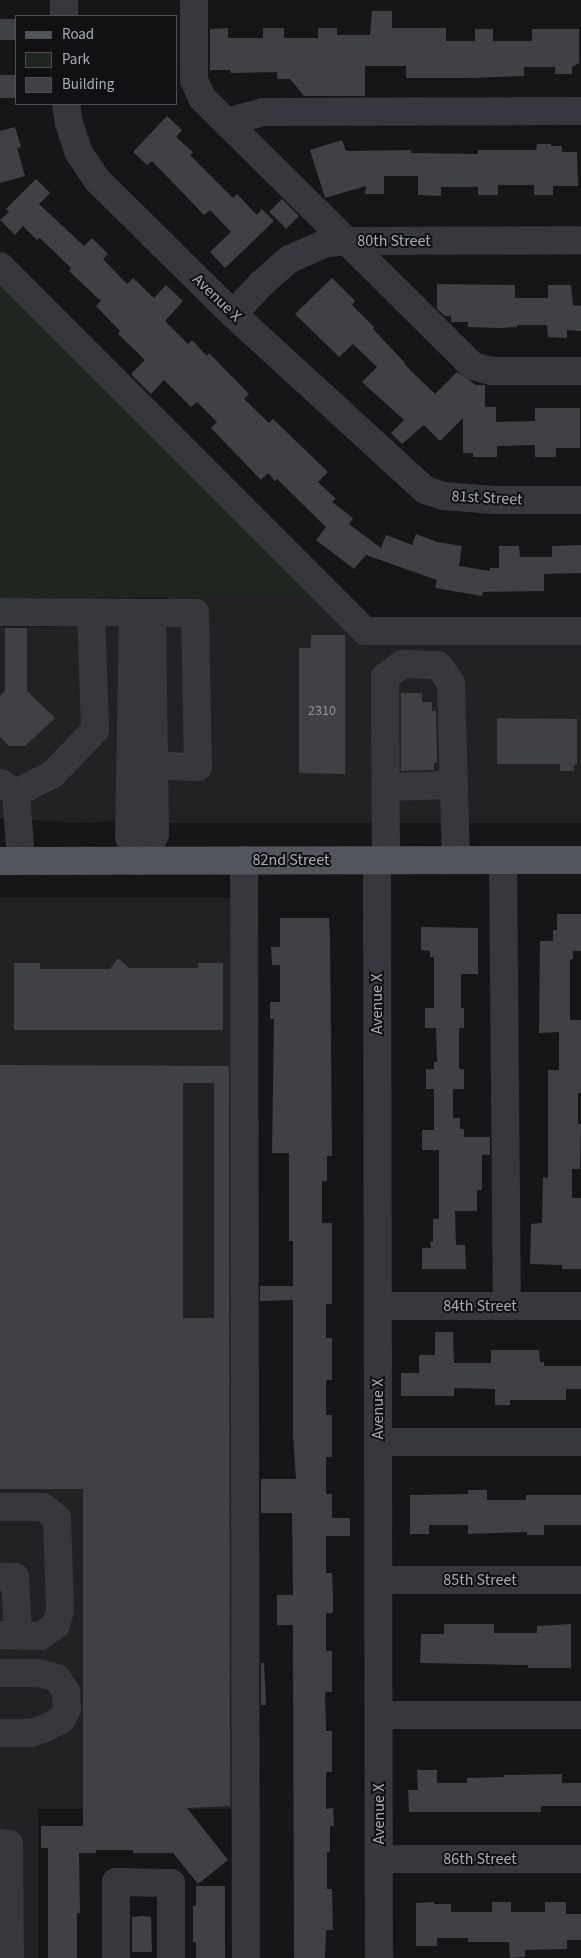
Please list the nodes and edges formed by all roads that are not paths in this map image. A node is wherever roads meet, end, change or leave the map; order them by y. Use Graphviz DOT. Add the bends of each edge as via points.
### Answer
graph roads {
  1 [pos="64,0"];
  2 [pos="194,0"];
  3 [pos="64,15"];
  4 [pos="66,105"];
  5 [pos="581,111"];
  6 [pos="226,122"];
  7 [pos="581,240"];
  8 [pos="344,241"];
  9 [pos="0,266"];
  10 [pos="233,314"];
  11 [pos="581,371"];
  12 [pos="402,469"];
  13 [pos="581,500"];
  14 [pos="0,612"];
  15 [pos="91,612"];
  16 [pos="142,613"];
  17 [pos="581,631"];
  18 [pos="142,765"];
  19 [pos="454,785"];
  20 [pos="386,786"];
  21 [pos="8,787"];
  22 [pos="244,860"];
  23 [pos="381,860"];
  24 [pos="456,860"];
  25 [pos="503,860"];
  26 [pos="581,860"];
  27 [pos="11,861"];
  28 [pos="142,861"];
  29 [pos="378,1306"];
  30 [pos="507,1306"];
  31 [pos="581,1306"];
  32 [pos="378,1442"];
  33 [pos="581,1442"];
  34 [pos="0,1507"];
  35 [pos="0,1577"];
  36 [pos="379,1580"];
  37 [pos="581,1580"];
  38 [pos="9,1635"];
  39 [pos="0,1673"];
  40 [pos="0,1686"];
  41 [pos="379,1715"];
  42 [pos="581,1715"];
  43 [pos="46,1728"];
  44 [pos="0,1733"];
  45 [pos="0,1843"];
  46 [pos="380,1859"];
  47 [pos="581,1859"];
  48 [pos="10,1958"];
  49 [pos="116,1958"];
  50 [pos="171,1958"];
  51 [pos="246,1958"];
  52 [pos="379,1958"];
  1 -- 3 [label="street"];
  2 -- 6 [label="street" via="194,80 202,98"];
  4 -- 10 [label="street, Avenue X" via="79,153 98,180"];
  5 -- 6 [label="street" via="263,112"];
  6 -- 8 [label="street"];
  7 -- 8 [label="street, 80th Street"];
  8 -- 10 [label="street, 80th Street" via="323,244 290,259"];
  8 -- 11 [label="street" via="473,366 492,371"];
  9 -- 17 [label="street" via="366,631"];
  10 -- 12 [label="street, Avenue X"];
  12 -- 13 [label="street, 81st Street" via="425,490 443,496 494,500"];
  14 -- 15 [label="street"];
  15 -- 16 [label="street"];
  15 -- 21 [label="street" via="95,730 53,774"];
  16 -- 18 [label="street"];
  16 -- 18 [label="street" via="195,613 198,767"];
  18 -- 28 [label="street" via="130,837"];
  19 -- 20 [label="street"];
  19 -- 20 [label="street, Avenue X" via="451,683 438,665 402,664 385,677"];
  19 -- 24 [label="street"];
  20 -- 23 [label="street, Avenue X"];
  21 -- 27 [label="street"];
  22 -- 23 [label="main road, 82nd Street"];
  22 -- 28 [label="main road, 82nd Street"];
  22 -- 51 [label="street"];
  23 -- 24 [label="main road, 82nd Street"];
  23 -- 29 [label="street, Avenue X"];
  24 -- 25 [label="main road, 82nd Street"];
  25 -- 26 [label="main road, 82nd Street"];
  25 -- 30 [label="street"];
  27 -- 28 [label="main road, 82nd Street"];
  29 -- 30 [label="street, 84th Street"];
  29 -- 32 [label="street, Avenue X"];
  30 -- 31 [label="street, 84th Street"];
  32 -- 33 [label="street"];
  32 -- 36 [label="street, Avenue X"];
  34 -- 38 [label="street" via="43,1506 57,1518 60,1610 56,1625 40,1636"];
  35 -- 38 [label="street" via="15,1577"];
  36 -- 37 [label="street, 85th Street"];
  36 -- 41 [label="street, Avenue X"];
  39 -- 43 [label="street" via="39,1673 57,1678 66,1692 67,1709 62,1720"];
  40 -- 43 [label="street" via="42,1685 53,1703 52,1716"];
  41 -- 42 [label="street"];
  41 -- 46 [label="street, Avenue X"];
  43 -- 44 [label="street" via="31,1733"];
  45 -- 48 [label="street" via="9,1844"];
  46 -- 47 [label="street, 86th Street"];
  46 -- 52 [label="street, Avenue X"];
  49 -- 50 [label="street" via="116,1882 172,1883"];
}
